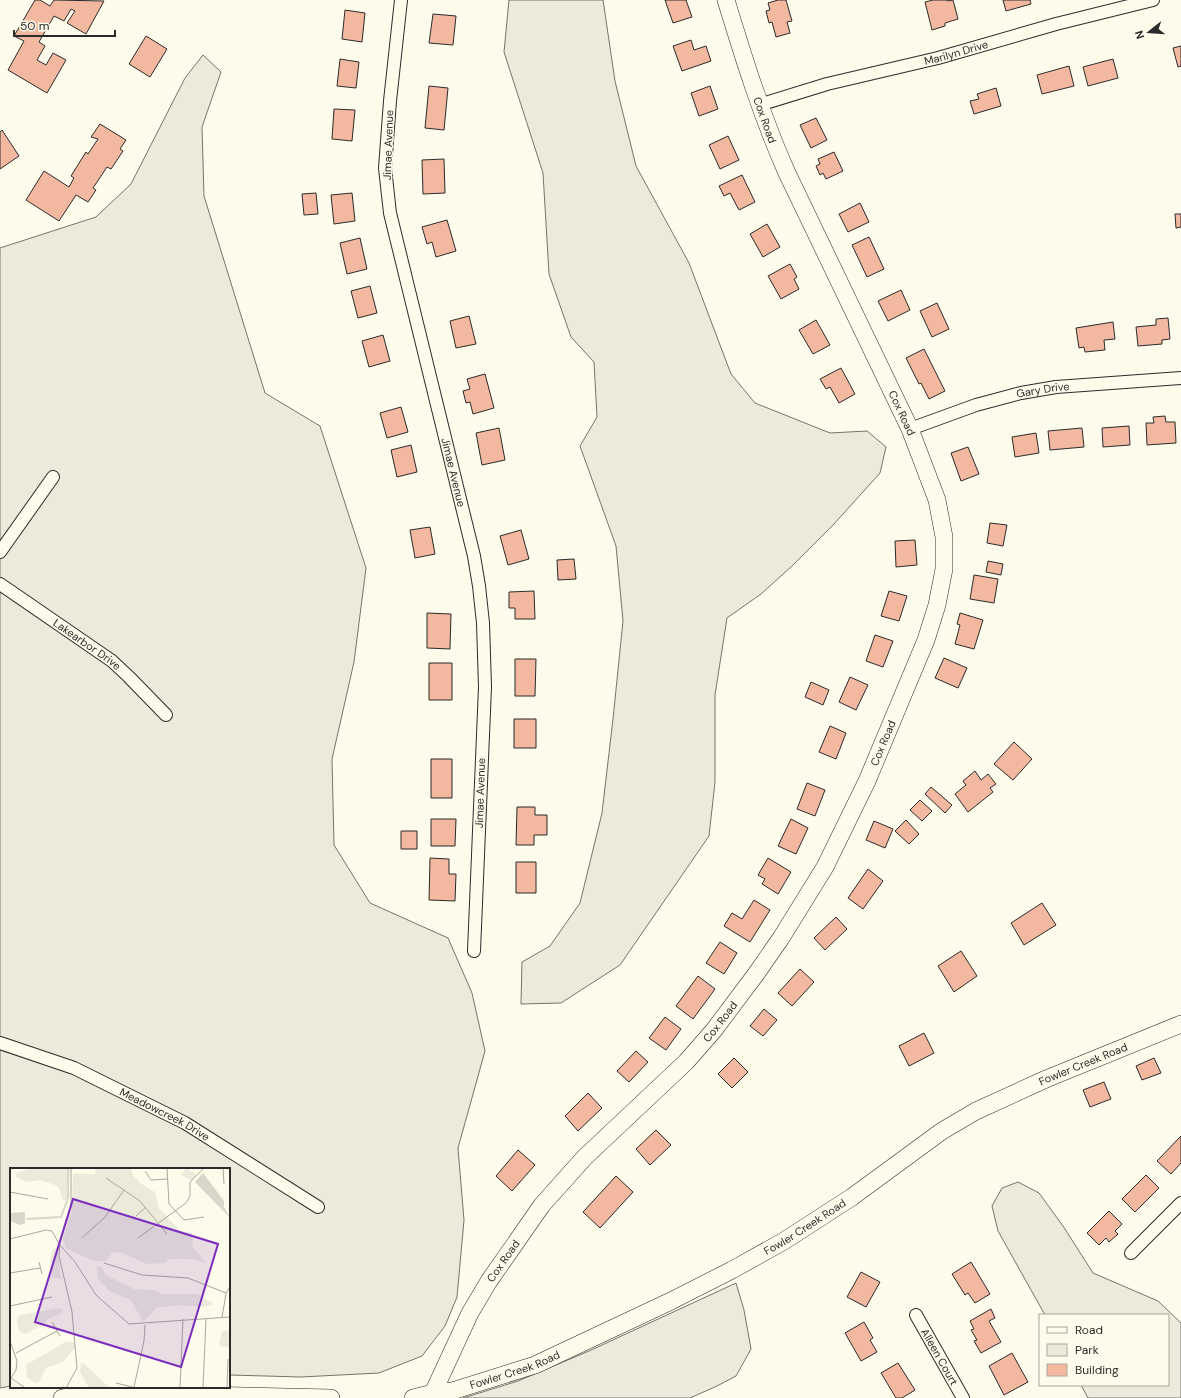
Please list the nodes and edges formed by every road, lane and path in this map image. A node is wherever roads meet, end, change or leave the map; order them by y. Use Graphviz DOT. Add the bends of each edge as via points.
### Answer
graph roads {
  1 [pos="401,0"];
  2 [pos="726,0"];
  3 [pos="1153,0"];
  4 [pos="759,105"];
  5 [pos="1181,378"];
  6 [pos="910,429"];
  7 [pos="53,477"];
  8 [pos="0,552"];
  9 [pos="0,584"];
  10 [pos="166,715"];
  11 [pos="474,951"];
  12 [pos="1181,1024"];
  13 [pos="0,1043"];
  14 [pos="1181,1203"];
  15 [pos="318,1207"];
  16 [pos="1131,1252"];
  17 [pos="916,1315"];
  18 [pos="431,1395"];
  19 [pos="62,1398"];
  20 [pos="331,1398"];
  21 [pos="413,1398"];
  22 [pos="963,1398"];
  1 -- 11 [label="street, Jimae Avenue" via="385,168 390,213 474,556 483,623 485,687"];
  2 -- 4 [label="street, Cox Road"];
  3 -- 4 [label="street, Marilyn Drive" via="1056,24 938,58 827,84"];
  4 -- 6 [label="street, Cox Road" via="787,173"];
  5 -- 6 [label="street, Gary Drive" via="1056,387 1020,393 976,405"];
  6 -- 18 [label="street, Cox Road" via="937,500 944,537 944,569 937,605 926,640 866,781 825,867 781,938 714,1030 686,1062 585,1157 542,1205 477,1301"];
  7 -- 8 [label="street"];
  9 -- 10 [label="street, Lakearbor Drive" via="112,661"];
  12 -- 18 [label="street, Fowler Creek Road" via="1046,1079 976,1111 942,1131 852,1197 784,1241 671,1301 535,1365"];
  13 -- 15 [label="street, Meadowcreek Drive" via="74,1068 185,1123"];
  14 -- 16 [label="street"];
  17 -- 22 [label="street, Alleen Court"];
  18 -- 21 [label="street, Fowler Creek Road"];
  19 -- 20 [label="street" via="116,1393"];
}
